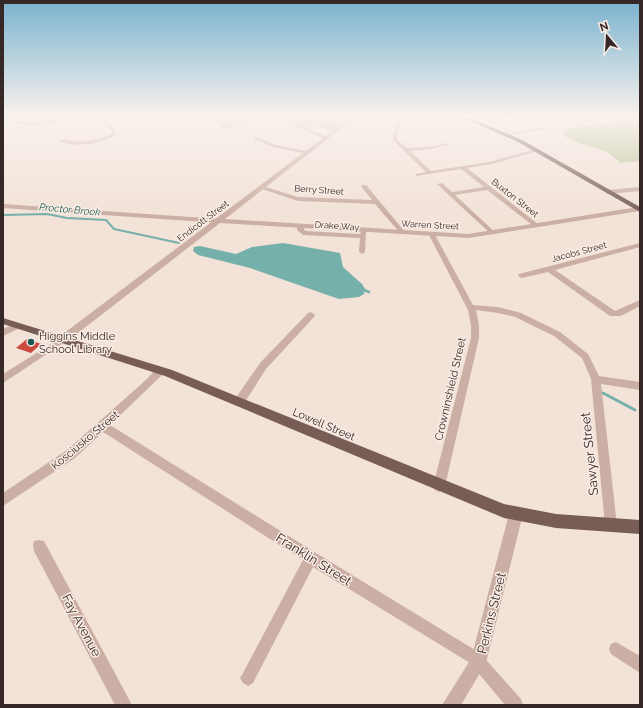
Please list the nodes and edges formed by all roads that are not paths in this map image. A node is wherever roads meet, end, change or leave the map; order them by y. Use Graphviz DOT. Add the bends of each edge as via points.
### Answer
graph roads {
  1 [pos="292,149"];
  2 [pos="312,149"];
  3 [pos="417,149"];
  4 [pos="405,150"];
  5 [pos="535,150"];
  6 [pos="308,152"];
  7 [pos="463,168"];
  8 [pos="430,173"];
  9 [pos="418,175"];
  10 [pos="440,184"];
  11 [pos="364,186"];
  12 [pos="262,188"];
  13 [pos="488,188"];
  14 [pos="640,189"];
  15 [pos="608,192"];
  16 [pos="451,194"];
  17 [pos="377,202"];
  18 [pos="3,206"];
  19 [pos="639,209"];
  20 [pos="219,221"];
  21 [pos="537,226"];
  22 [pos="364,233"];
  23 [pos="403,233"];
  24 [pos="493,233"];
  25 [pos="432,235"];
  26 [pos="640,245"];
  27 [pos="362,252"];
  28 [pos="549,269"];
  29 [pos="522,276"];
  30 [pos="640,303"];
  31 [pos="470,307"];
  32 [pos="311,315"];
  33 [pos="3,321"];
  34 [pos="18,326"];
  35 [pos="3,333"];
  36 [pos="62,340"];
  37 [pos="160,370"];
  38 [pos="3,379"];
  39 [pos="596,379"];
  40 [pos="640,386"];
  41 [pos="239,402"];
  42 [pos="102,426"];
  43 [pos="439,486"];
  44 [pos="3,500"];
  45 [pos="516,514"];
  46 [pos="611,525"];
  47 [pos="640,527"];
  48 [pos="39,546"];
  49 [pos="311,558"];
  50 [pos="616,649"];
  51 [pos="478,663"];
  52 [pos="640,664"];
  53 [pos="248,678"];
  54 [pos="124,705"];
  55 [pos="451,705"];
  56 [pos="515,705"];
  1 -- 6 [label="street"];
  2 -- 6 [label="street, Endicott Street"];
  3 -- 4 [label="street"];
  4 -- 8 [label="street"];
  5 -- 7 [label="street" via="500,161"];
  5 -- 15 [label="main road"];
  6 -- 12 [label="street, Endicott Street"];
  7 -- 8 [label="street"];
  7 -- 13 [label="street, Buxton Street"];
  8 -- 9 [label="street"];
  10 -- 16 [label="street"];
  11 -- 17 [label="street"];
  12 -- 17 [label="street, Berry Street" via="298,199"];
  12 -- 20 [label="street, Endicott Street"];
  13 -- 16 [label="street"];
  13 -- 21 [label="street, Buxton Street"];
  14 -- 15 [label="street"];
  15 -- 19 [label="main road"];
  16 -- 24 [label="street"];
  17 -- 23 [label="street"];
  18 -- 20 [label="street"];
  19 -- 21 [label="street, Warren Street"];
  20 -- 22 [label="street, Warren Street"];
  20 -- 36 [label="street, Endicott Street"];
  21 -- 24 [label="street, Warren Street"];
  22 -- 23 [label="street, Warren Street"];
  22 -- 27 [label="street, Drake Way"];
  23 -- 25 [label="street, Warren Street"];
  24 -- 25 [label="street, Warren Street" via="468,236"];
  25 -- 31 [label="street, Crowninshield Street"];
  26 -- 28 [label="street, Jacobs Street"];
  28 -- 29 [label="street, Jacobs Street"];
  28 -- 30 [label="street" via="613,314"];
  31 -- 39 [label="street, Sawyer Street" via="509,312 557,334 586,356"];
  31 -- 43 [label="street, Crowninshield Street" via="475,325 475,338"];
  32 -- 41 [label="street" via="263,366"];
  33 -- 34 [label="main road, Lowell Street"];
  34 -- 35 [label="street"];
  34 -- 36 [label="main road, Lowell Street"];
  36 -- 37 [label="main road, Lowell Street"];
  36 -- 38 [label="street"];
  37 -- 41 [label="main road, Lowell Street"];
  37 -- 42 [label="street, Kosciusko Street"];
  39 -- 40 [label="street"];
  39 -- 46 [label="street, Sawyer Street"];
  41 -- 43 [label="main road, Lowell Street"];
  42 -- 44 [label="street, Kosciusko Street" via="66,458"];
  42 -- 49 [label="street, Franklin Street"];
  43 -- 45 [label="main road, Lowell Street"];
  45 -- 46 [label="main road, Lowell Street" via="563,522"];
  45 -- 51 [label="street, Perkins Street"];
  46 -- 47 [label="main road, Lowell Street"];
  48 -- 54 [label="street, Fay Avenue"];
  49 -- 51 [label="street, Franklin Street" via="439,635"];
  49 -- 53 [label="street"];
  50 -- 52 [label="street"];
  51 -- 55 [label="street, Perkins Street"];
  51 -- 56 [label="street, Franklin Street"];
}
